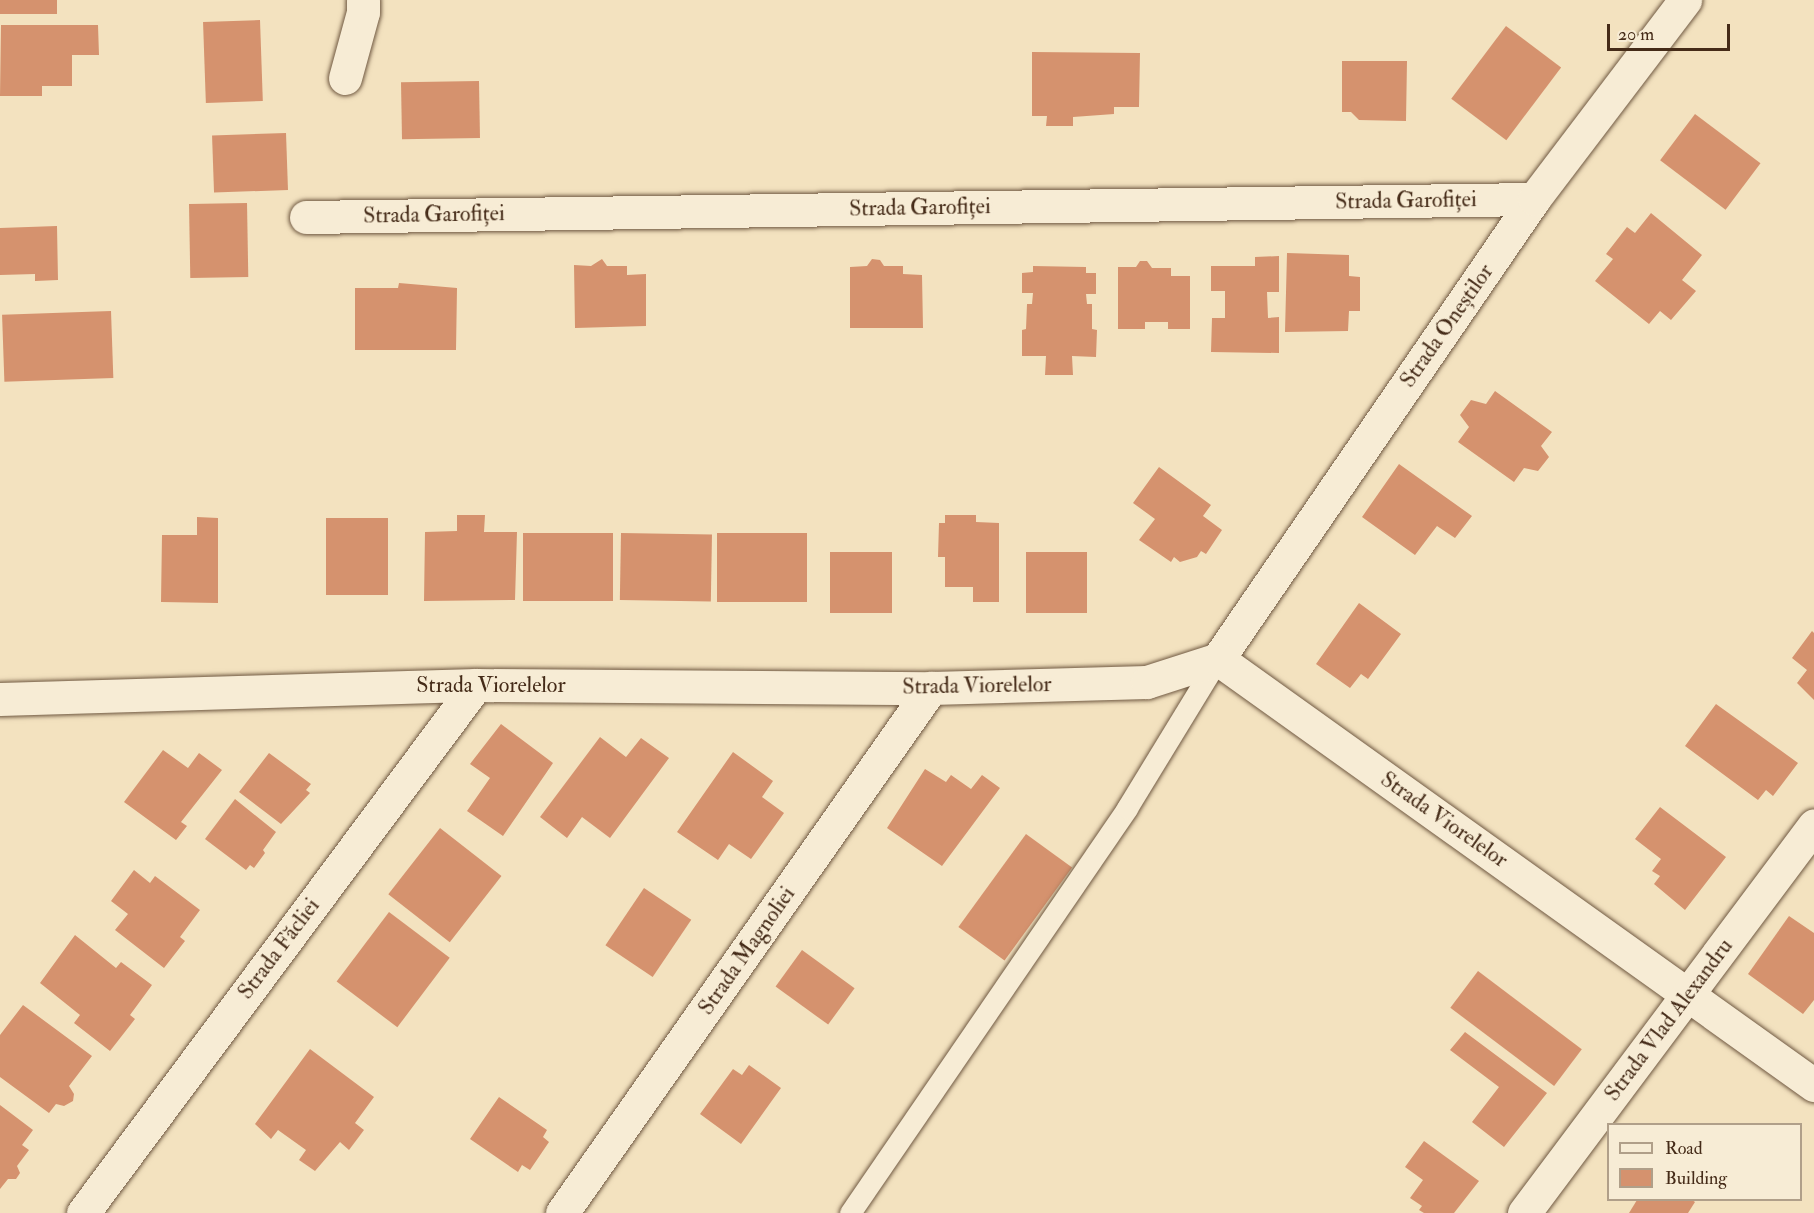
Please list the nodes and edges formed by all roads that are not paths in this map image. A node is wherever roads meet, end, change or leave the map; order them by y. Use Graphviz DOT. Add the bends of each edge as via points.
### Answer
graph roads {
  1 [pos="363,0"];
  2 [pos="1685,0"];
  3 [pos="345,78"];
  4 [pos="1534,199"];
  5 [pos="306,217"];
  6 [pos="1218,659"];
  7 [pos="476,685"];
  8 [pos="931,688"];
  9 [pos="0,699"];
  10 [pos="1814,826"];
  11 [pos="1690,994"];
  12 [pos="1814,1085"];
  13 [pos="83,1213"];
  14 [pos="562,1213"];
  15 [pos="850,1213"];
  16 [pos="1524,1213"];
  1 -- 3 [label="street"];
  2 -- 4 [label="street, Strada Oneștilor"];
  4 -- 5 [label="street, Strada Garofiței"];
  4 -- 6 [label="street, Strada Oneștilor"];
  6 -- 8 [label="street, Strada Viorelelor" via="1147,682"];
  6 -- 11 [label="street, Strada Viorelelor"];
  6 -- 15 [label="lane" via="1127,808"];
  7 -- 8 [label="street, Strada Viorelelor"];
  7 -- 9 [label="street, Strada Viorelelor"];
  7 -- 13 [label="street, Strada Făcliei"];
  8 -- 14 [label="street, Strada Magnoliei"];
  10 -- 11 [label="street, Strada Vlad Alexandru"];
  11 -- 12 [label="street, Strada Viorelelor"];
  11 -- 16 [label="street, Strada Vlad Alexandru"];
}
